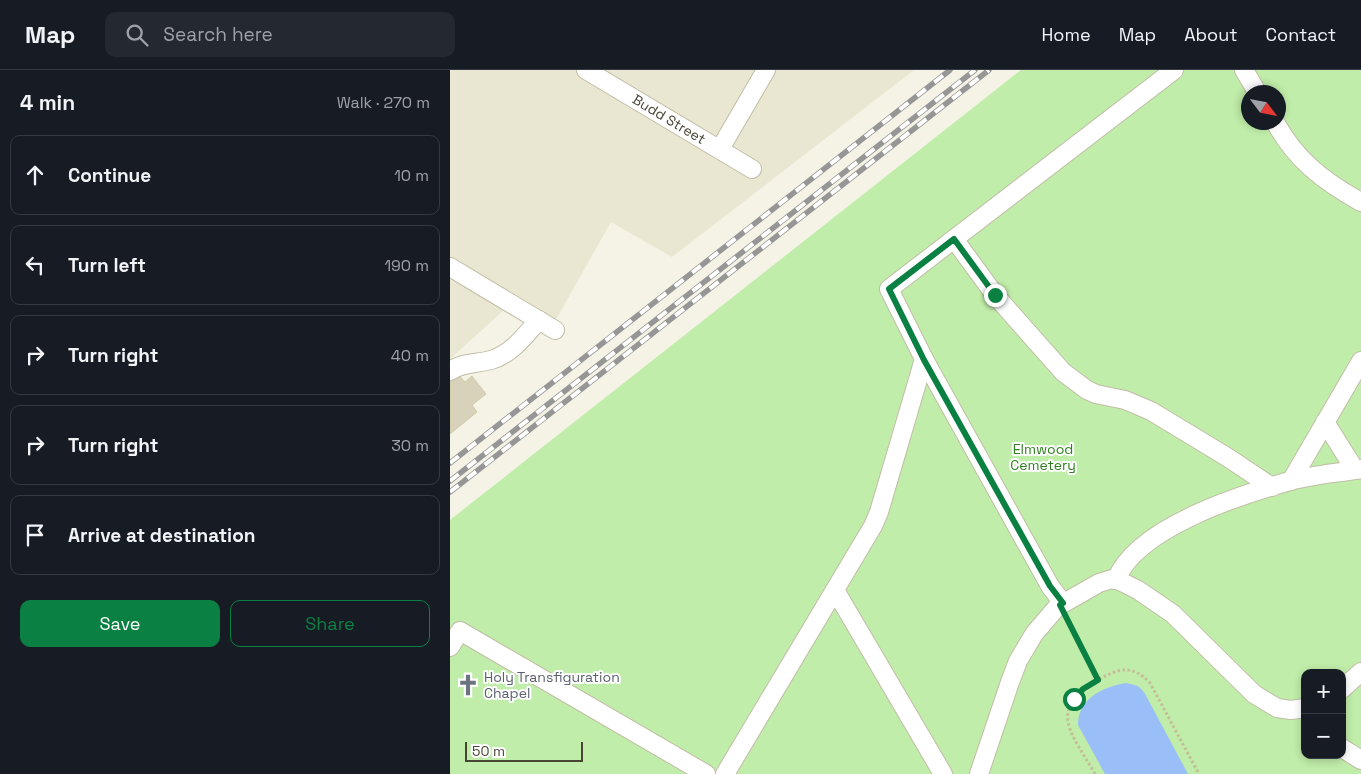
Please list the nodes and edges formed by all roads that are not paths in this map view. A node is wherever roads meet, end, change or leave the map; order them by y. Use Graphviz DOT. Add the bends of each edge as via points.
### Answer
graph roads {
  1 [pos="586,70"];
  2 [pos="766,70"];
  3 [pos="1174,70"];
  4 [pos="1244,70"];
  5 [pos="1253,85"];
  6 [pos="1279,130"];
  7 [pos="720,149"];
  8 [pos="752,168"];
  9 [pos="1361,202"];
  10 [pos="954,239"];
  11 [pos="450,267"];
  12 [pos="539,320"];
  13 [pos="555,330"];
  14 [pos="924,360"];
  15 [pos="1361,361"];
  16 [pos="450,371"];
  17 [pos="1325,422"];
  18 [pos="1358,470"];
  19 [pos="1291,481"];
  20 [pos="1272,487"];
  21 [pos="1116,580"];
  22 [pos="835,590"];
  23 [pos="1062,604"];
  24 [pos="450,647"];
  25 [pos="1361,672"];
  26 [pos="1346,685"];
  27 [pos="1301,709"];
  28 [pos="1346,751"];
  29 [pos="1361,760"];
  30 [pos="706,774"];
  31 [pos="725,774"];
  32 [pos="943,774"];
  33 [pos="978,774"];
  1 -- 7 [label="street, Budd Street"];
  2 -- 7 [label="street"];
  3 -- 10 [label="street"];
  4 -- 5 [label="street"];
  6 -- 9 [label="street" via="1311,169"];
  7 -- 8 [label="street, Budd Street"];
  10 -- 14 [label="street" via="889,289"];
  10 -- 20 [label="street" via="995,295 1076,383 1096,394 1125,400 1151,411"];
  11 -- 12 [label="street"];
  12 -- 13 [label="street"];
  12 -- 16 [label="street" via="516,346 493,360 456,366"];
  14 -- 22 [label="street" via="879,512"];
  14 -- 23 [label="street"];
  15 -- 17 [label="street"];
  17 -- 18 [label="street"];
  17 -- 19 [label="street"];
  18 -- 19 [label="street"];
  19 -- 20 [label="street"];
  20 -- 21 [label="street" via="1197,513 1170,527 1128,560"];
  21 -- 23 [label="street" via="1099,583"];
  21 -- 27 [label="street" via="1150,597 1174,614 1254,694 1277,708"];
  22 -- 31 [label="street"];
  22 -- 32 [label="street"];
  23 -- 33 [label="street" via="1046,618 1018,661"];
  24 -- 30 [label="street" via="460,631"];
  25 -- 26 [label="street"];
  28 -- 29 [label="street"];
}
